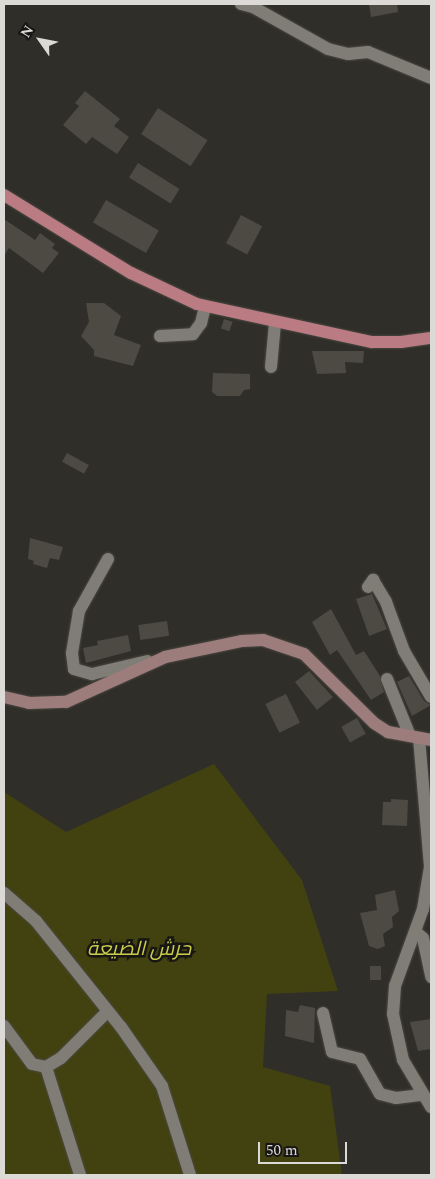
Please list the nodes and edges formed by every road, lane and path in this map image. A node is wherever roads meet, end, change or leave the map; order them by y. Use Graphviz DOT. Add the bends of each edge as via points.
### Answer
graph roads {
  1 [pos="250,5"];
  2 [pos="431,78"];
  3 [pos="4,195"];
  4 [pos="205,306"];
  5 [pos="275,323"];
  6 [pos="160,336"];
  7 [pos="431,338"];
  8 [pos="271,367"];
  9 [pos="108,560"];
  10 [pos="368,587"];
  11 [pos="165,657"];
  12 [pos="387,679"];
  13 [pos="4,697"];
  14 [pos="431,697"];
  15 [pos="420,738"];
  16 [pos="4,893"];
  17 [pos="416,932"];
  18 [pos="431,977"];
  19 [pos="108,1011"];
  20 [pos="323,1013"];
  21 [pos="4,1026"];
  22 [pos="46,1067"];
  23 [pos="422,1095"];
  24 [pos="431,1107"];
  25 [pos="80,1175"];
  26 [pos="190,1175"];
  1 -- 2 [label="street" via="328,49 348,54 368,52"];
  3 -- 4 [label="main road" via="160,289"];
  4 -- 5 [label="main road"];
  4 -- 6 [label="street" via="201,323 193,334"];
  5 -- 7 [label="main road" via="372,342"];
  5 -- 8 [label="street"];
  9 -- 11 [label="street" via="79,611 72,653 74,669 92,674"];
  10 -- 14 [label="street" via="373,580 386,602 404,651"];
  11 -- 13 [label="street" via="66,702 29,703"];
  11 -- 15 [label="street" via="242,640 276,642 304,654 319,666 374,723 388,732"];
  12 -- 15 [label="street"];
  15 -- 17 [label="street" via="430,866"];
  16 -- 19 [label="street" via="36,921"];
  17 -- 18 [label="street" via="423,938"];
  17 -- 23 [label="street" via="395,986 393,1014 403,1060"];
  19 -- 22 [label="street" via="61,1058"];
  19 -- 26 [label="street" via="162,1086"];
  20 -- 23 [label="street" via="332,1052 360,1059 380,1094 396,1098"];
  21 -- 22 [label="street" via="32,1064"];
  22 -- 25 [label="street"];
  23 -- 24 [label="street"];
}
